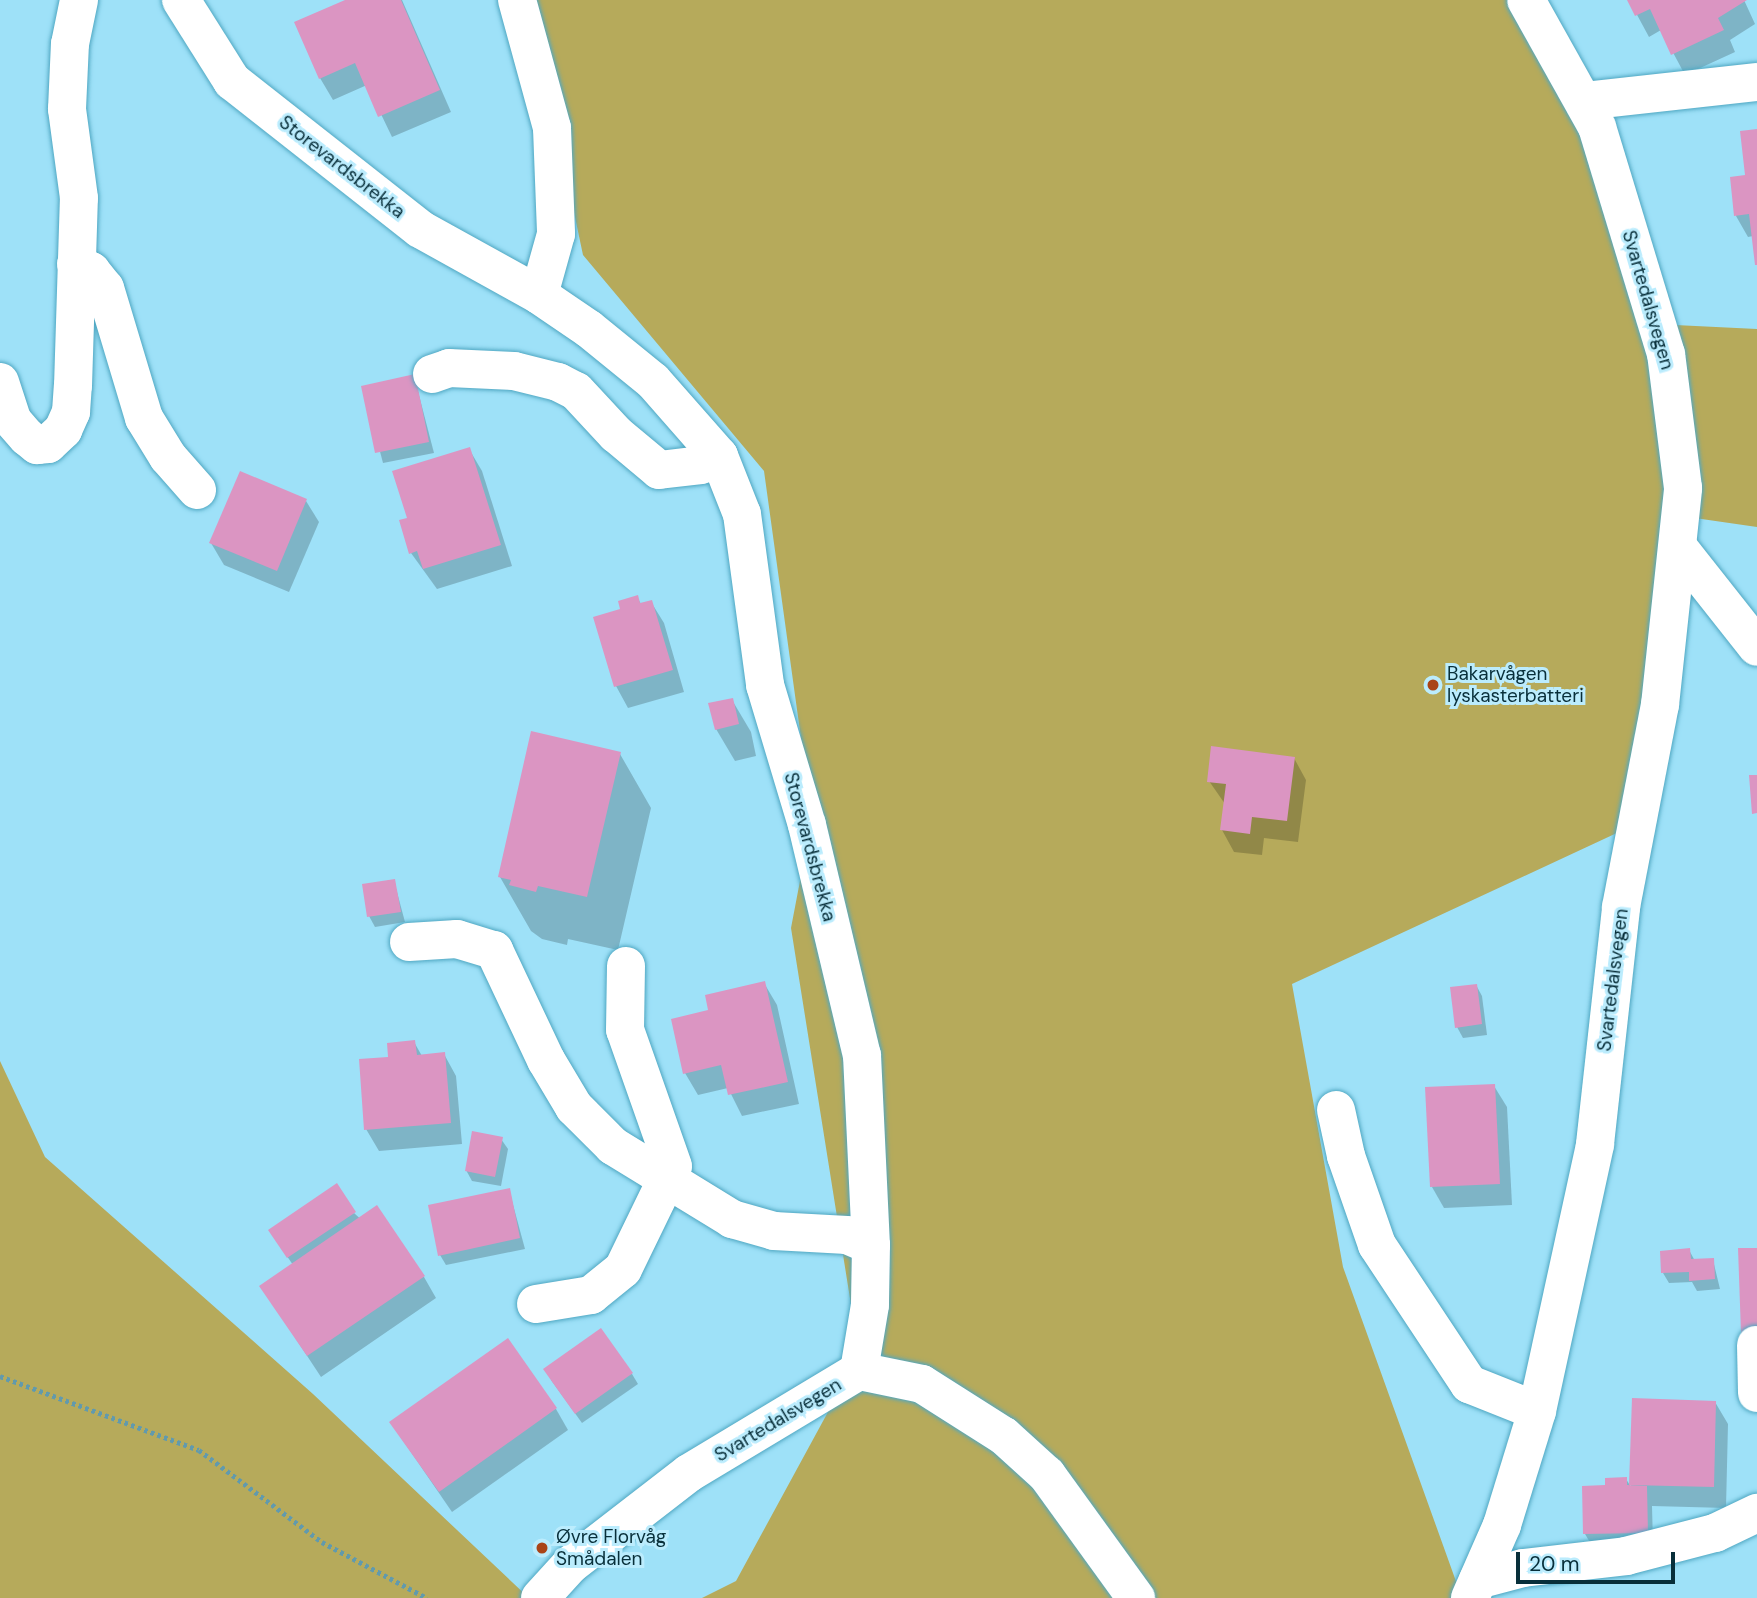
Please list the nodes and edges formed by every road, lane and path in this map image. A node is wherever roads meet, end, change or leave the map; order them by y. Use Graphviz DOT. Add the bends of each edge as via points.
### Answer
graph roads {
  1 [pos="79,0"];
  2 [pos="181,0"];
  3 [pos="517,0"];
  4 [pos="1526,0"];
  5 [pos="1757,82"];
  6 [pos="1584,101"];
  7 [pos="76,264"];
  8 [pos="539,295"];
  9 [pos="432,374"];
  10 [pos="0,382"];
  11 [pos="719,456"];
  12 [pos="197,490"];
  13 [pos="1678,547"];
  14 [pos="1757,647"];
  15 [pos="409,942"];
  16 [pos="626,966"];
  17 [pos="1336,1110"];
  18 [pos="668,1182"];
  19 [pos="871,1245"];
  20 [pos="536,1304"];
  21 [pos="1756,1345"];
  22 [pos="859,1371"];
  23 [pos="0,1376"];
  24 [pos="1757,1393"];
  25 [pos="1537,1411"];
  26 [pos="1757,1513"];
  27 [pos="1482,1592"];
  28 [pos="427,1598"];
  29 [pos="540,1598"];
  30 [pos="1136,1598"];
  1 -- 7 [label="street" via="70,44 67,109 79,198"];
  2 -- 8 [label="street, Storevardsbrekka" via="232,80 420,229"];
  3 -- 8 [label="street" via="552,128 556,234"];
  4 -- 6 [label="street, Svartedalsvegen"];
  5 -- 6 [label="street"];
  6 -- 13 [label="street, Svartedalsvegen" via="1597,127 1666,354 1681,450"];
  7 -- 10 [label="street" via="73,386 62,430 48,444 37,445 27,438 12,420"];
  7 -- 12 [label="street" via="91,271 105,288 144,418 168,457"];
  8 -- 11 [label="street, Storevardsbrekka" via="653,381"];
  9 -- 11 [label="street" via="449,368 514,372 558,382 576,391 616,434 659,470 701,465"];
  11 -- 19 [label="street, Storevardsbrekka" via="742,513 765,685 807,825 862,1055"];
  13 -- 14 [label="street"];
  13 -- 25 [label="street, Svartedalsvegen" via="1660,705 1621,908 1595,1144"];
  15 -- 18 [label="street" via="457,939 494,950 546,1060 574,1107 613,1146"];
  16 -- 18 [label="street" via="625,1030 673,1166"];
  17 -- 25 [label="street" via="1346,1156 1377,1245 1469,1384"];
  18 -- 19 [label="street" via="751,1226 846,1235"];
  18 -- 20 [label="street" via="623,1269 603,1288 571,1301"];
  19 -- 22 [label="street, Storevardsbrekka" via="870,1305"];
  21 -- 24 [label="street"];
  22 -- 29 [label="street, Svartedalsvegen" via="689,1473 569,1565"];
  22 -- 30 [label="street, Svartedalsvegen" via="922,1384 1004,1436 1047,1475"];
  23 -- 28 [label="path" via="199,1450 322,1542"];
  25 -- 27 [label="street, Svartedalsvegen"];
  26 -- 27 [label="street, Svartedalsvegen" via="1715,1533 1626,1556 1523,1568"];
}
